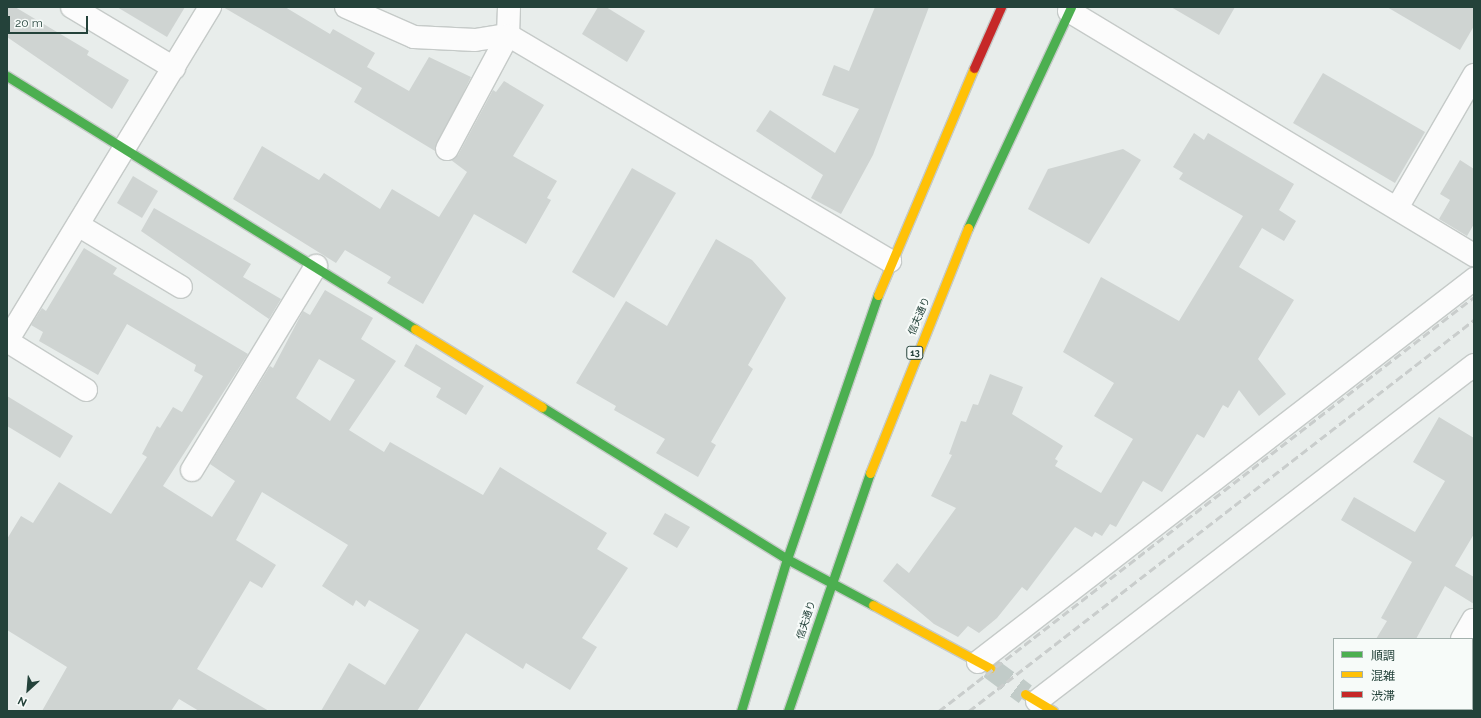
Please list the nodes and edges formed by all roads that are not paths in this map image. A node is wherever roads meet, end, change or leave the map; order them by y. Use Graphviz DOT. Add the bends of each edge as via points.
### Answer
graph roads {
  1 [pos="72,7"];
  2 [pos="210,7"];
  3 [pos="346,7"];
  4 [pos="509,7"];
  5 [pos="1001,7"];
  6 [pos="1070,9"];
  7 [pos="508,35"];
  8 [pos="174,68"];
  9 [pos="1474,75"];
  10 [pos="7,76"];
  11 [pos="126,149"];
  12 [pos="447,149"];
  13 [pos="1397,208"];
  14 [pos="78,225"];
  15 [pos="1474,255"];
  16 [pos="890,261"];
  17 [pos="316,266"];
  18 [pos="1474,279"];
  19 [pos="181,287"];
  20 [pos="7,341"];
  21 [pos="1474,365"];
  22 [pos="86,390"];
  23 [pos="192,470"];
  24 [pos="787,559"];
  25 [pos="830,582"];
  26 [pos="1473,620"];
  27 [pos="1463,638"];
  28 [pos="984,665"];
  29 [pos="1038,702"];
  30 [pos="741,711"];
  31 [pos="788,711"];
  1 -- 8 [label="street"];
  2 -- 8 [label="street"];
  3 -- 7 [label="street" via="414,37 475,40"];
  4 -- 7 [label="street"];
  5 -- 16 [label="main road"];
  6 -- 13 [label="street"];
  6 -- 25 [label="main road, 信夫通り / 13" via="974,213 911,364"];
  7 -- 12 [label="street"];
  7 -- 16 [label="street"];
  8 -- 11 [label="street"];
  9 -- 13 [label="street"];
  10 -- 11 [label="main road"];
  11 -- 14 [label="street"];
  11 -- 17 [label="main road"];
  13 -- 15 [label="street"];
  14 -- 19 [label="street"];
  14 -- 20 [label="street"];
  16 -- 24 [label="main road"];
  17 -- 23 [label="street"];
  17 -- 24 [label="main road"];
  18 -- 28 [label="street"];
  20 -- 22 [label="street"];
  21 -- 29 [label="street"];
  24 -- 25 [label="main road"];
  24 -- 30 [label="main road"];
  25 -- 28 [label="main road"];
  25 -- 31 [label="main road, 信夫通り / 13"];
  26 -- 27 [label="street"];
}
